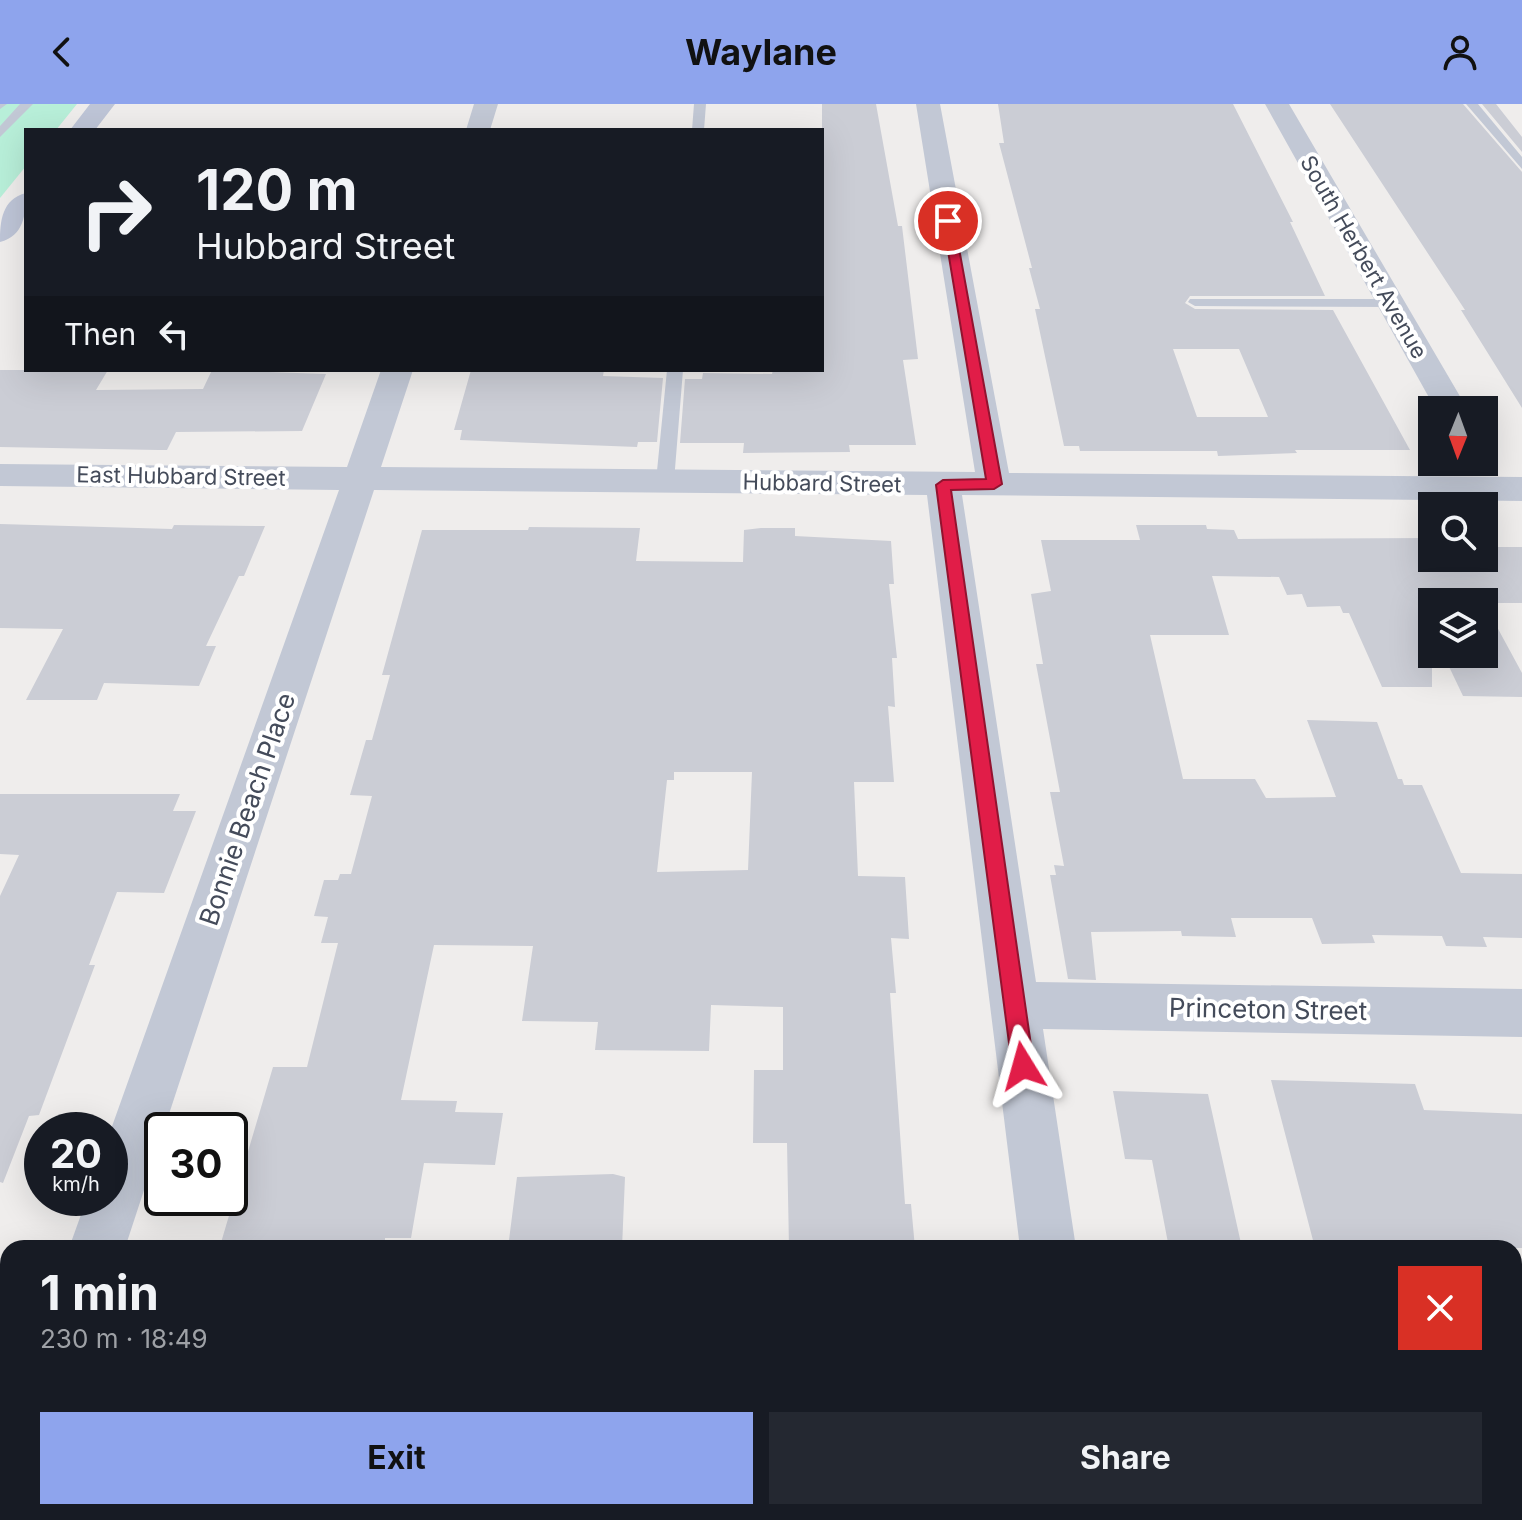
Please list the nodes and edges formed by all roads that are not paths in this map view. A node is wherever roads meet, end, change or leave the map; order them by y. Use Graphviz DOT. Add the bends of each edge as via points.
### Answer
graph roads {
  1 [pos="27,104"];
  2 [pos="103,104"];
  3 [pos="486,104"];
  4 [pos="700,104"];
  5 [pos="928,104"];
  6 [pos="1277,104"];
  7 [pos="1472,104"];
  8 [pos="84,128"];
  9 [pos="479,128"];
  10 [pos="698,128"];
  11 [pos="0,133"];
  12 [pos="1522,165"];
  13 [pos="24,204"];
  14 [pos="0,234"];
  15 [pos="1195,302"];
  16 [pos="1390,303"];
  17 [pos="396,372"];
  18 [pos="675,372"];
  19 [pos="1444,396"];
  20 [pos="0,475"];
  21 [pos="361,478"];
  22 [pos="1500,480"];
  23 [pos="665,481"];
  24 [pos="994,484"];
  25 [pos="943,485"];
  26 [pos="1015,1005"];
  27 [pos="1522,1013"];
  28 [pos="100,1240"];
  29 [pos="1047,1240"];
  1 -- 11 [label="lane"];
  2 -- 8 [label="main road"];
  3 -- 9 [label="street"];
  4 -- 10 [label="lane"];
  5 -- 24 [label="street"];
  6 -- 16 [label="street, South Herbert Avenue"];
  7 -- 12 [label="lane"];
  13 -- 14 [label="main road"];
  15 -- 16 [label="lane"];
  16 -- 19 [label="street, South Herbert Avenue"];
  17 -- 21 [label="street, Bonnie Beach Place"];
  18 -- 23 [label="lane"];
  20 -- 21 [label="street, East Hubbard Street"];
  21 -- 23 [label="street, Hubbard Street"];
  21 -- 28 [label="street, Bonnie Beach Place"];
  22 -- 24 [label="street, Hubbard Street"];
  23 -- 25 [label="street, Hubbard Street"];
  24 -- 25 [label="street, Hubbard Street"];
  25 -- 26 [label="street"];
  26 -- 27 [label="street, Princeton Street"];
  26 -- 29 [label="street"];
}
